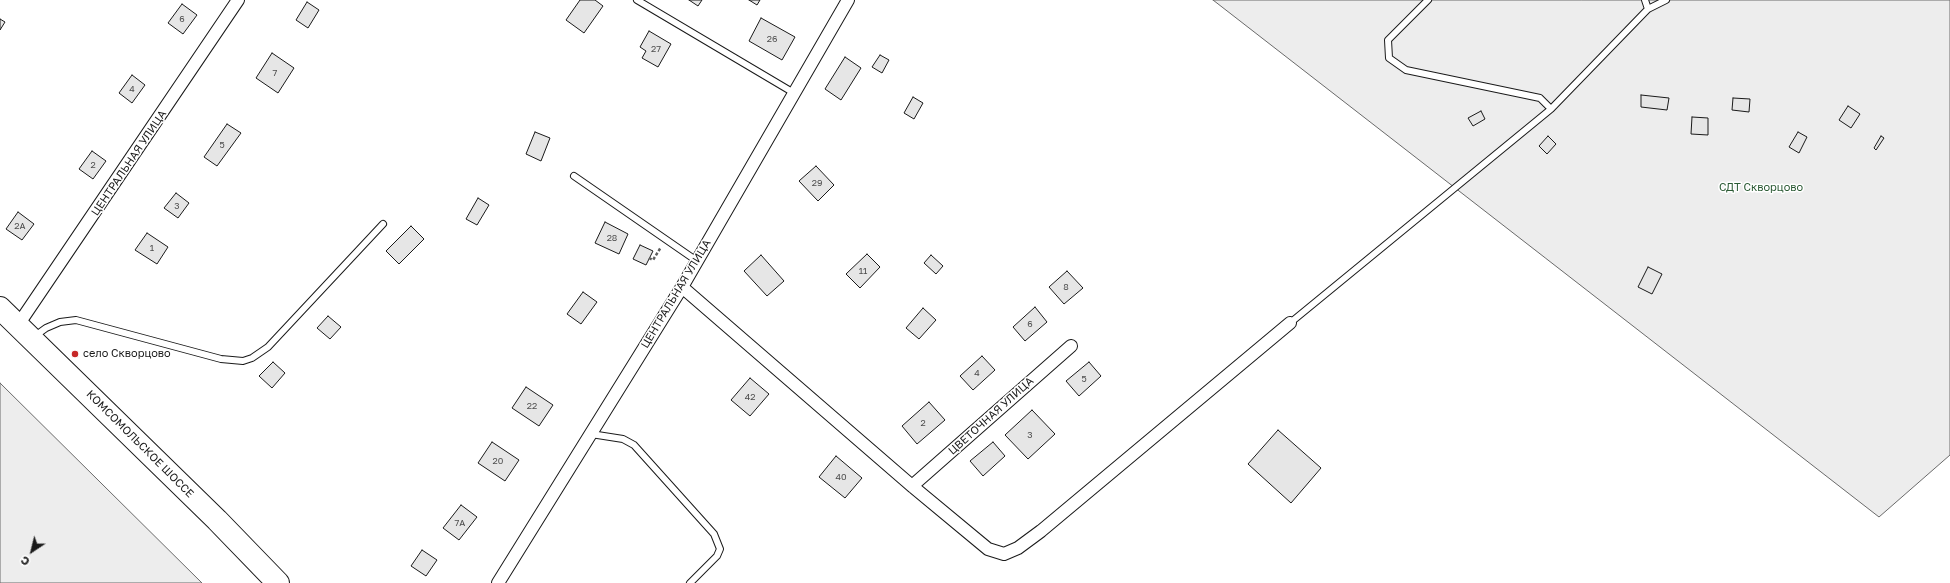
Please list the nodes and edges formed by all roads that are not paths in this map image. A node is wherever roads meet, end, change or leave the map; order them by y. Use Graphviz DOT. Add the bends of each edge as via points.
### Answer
graph roads {
  1 [pos="238,0"];
  2 [pos="637,0"];
  3 [pos="848,0"];
  4 [pos="1428,0"];
  5 [pos="1645,0"];
  6 [pos="1666,0"];
  7 [pos="1648,10"];
  8 [pos="794,93"];
  9 [pos="1551,109"];
  10 [pos="574,176"];
  11 [pos="383,224"];
  12 [pos="697,261"];
  13 [pos="682,287"];
  14 [pos="0,308"];
  15 [pos="1290,323"];
  16 [pos="25,332"];
  17 [pos="1071,346"];
  18 [pos="591,434"];
  19 [pos="912,486"];
  20 [pos="278,583"];
  21 [pos="498,583"];
  22 [pos="690,583"];
  1 -- 16 [label="street, ЦЕНТРАЛЬНАЯ УЛИЦА" via="135,154"];
  2 -- 8 [label="lane"];
  3 -- 8 [label="street, ЦЕНТРАЛЬНАЯ УЛИЦА"];
  4 -- 9 [label="lane" via="1388,40 1389,58 1406,70 1540,98"];
  5 -- 7 [label="lane"];
  6 -- 7 [label="lane"];
  7 -- 9 [label="lane"];
  8 -- 12 [label="street, ЦЕНТРАЛЬНАЯ УЛИЦА"];
  9 -- 15 [label="lane"];
  10 -- 12 [label="lane"];
  11 -- 16 [label="lane" via="268,346 252,358 243,361 221,360 76,320"];
  12 -- 13 [label="street, ЦЕНТРАЛЬНАЯ УЛИЦА"];
  13 -- 18 [label="street, ЦЕНТРАЛЬНАЯ УЛИЦА"];
  13 -- 19 [label="street"];
  14 -- 16 [label="highway, КОМСОМОЛЬСКОЕ ШОССЕ"];
  15 -- 19 [label="street" via="1018,548 1004,554 988,548"];
  16 -- 20 [label="highway, КОМСОМОЛЬСКОЕ ШОССЕ"];
  17 -- 19 [label="street, ЦВЕТОЧНАЯ УЛИЦА"];
  18 -- 21 [label="street, ЦЕНТРАЛЬНАЯ УЛИЦА"];
  18 -- 22 [label="lane" via="622,439 634,445 714,534 720,549 717,556"];
}
